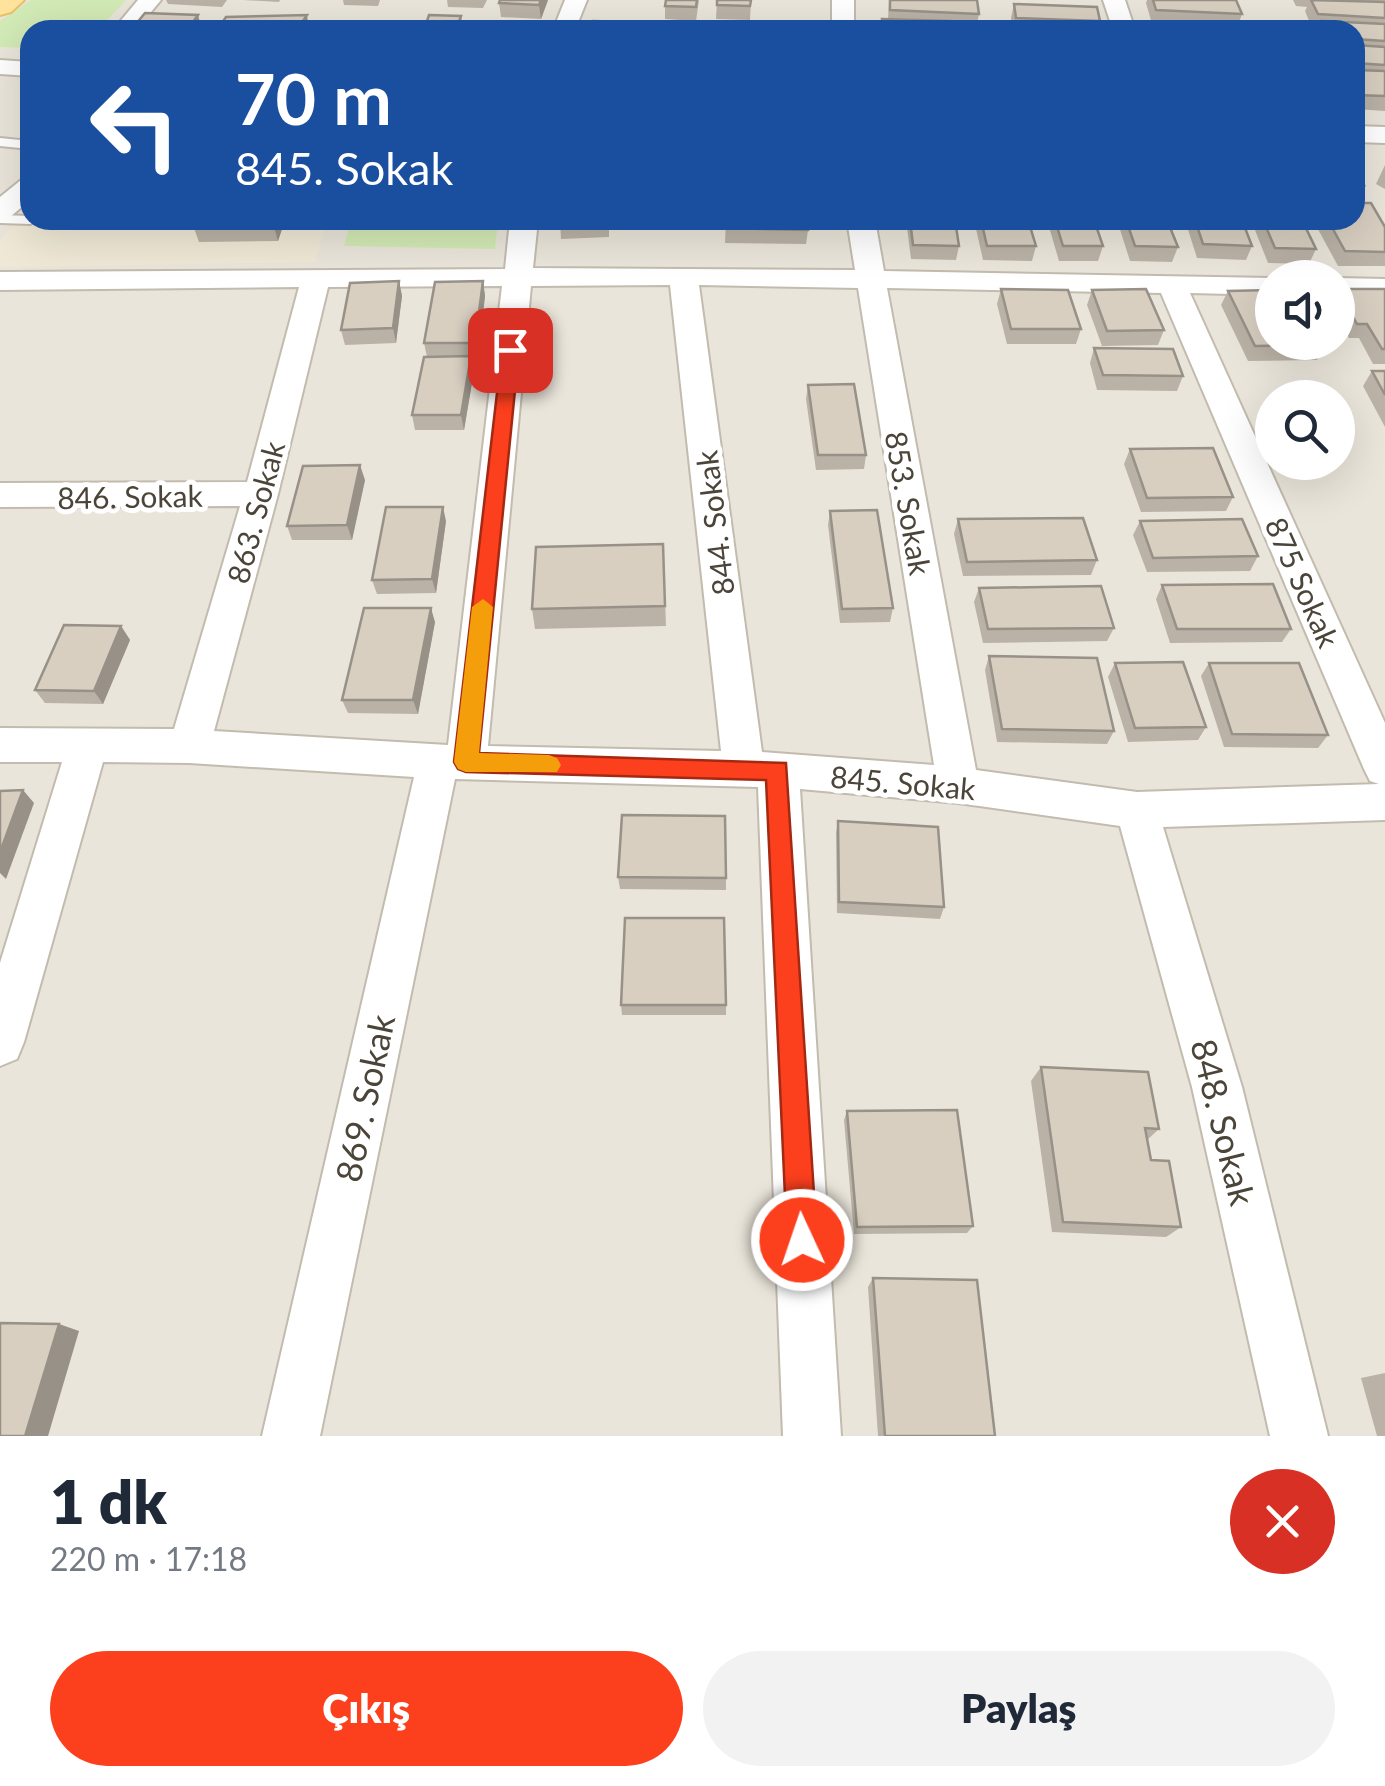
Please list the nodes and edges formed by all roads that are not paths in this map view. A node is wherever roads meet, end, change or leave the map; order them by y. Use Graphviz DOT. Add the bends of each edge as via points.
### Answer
graph roads {
  1 [pos="9,0"];
  2 [pos="150,0"];
  3 [pos="0,6"];
  4 [pos="133,20"];
  5 [pos="20,194"];
  6 [pos="0,211"];
  7 [pos="523,230"];
  8 [pos="863,230"];
  9 [pos="518,275"];
  10 [pos="316,276"];
  11 [pos="684,276"];
  12 [pos="870,279"];
  13 [pos="0,281"];
  14 [pos="1172,285"];
  15 [pos="1255,286"];
  16 [pos="1355,288"];
  17 [pos="1385,288"];
  18 [pos="261,494"];
  19 [pos="0,495"];
  20 [pos="0,745"];
  21 [pos="87,746"];
  22 [pos="189,746"];
  23 [pos="452,762"];
  24 [pos="1385,769"];
  25 [pos="761,770"];
  26 [pos="958,785"];
  27 [pos="1385,802"];
  28 [pos="1138,810"];
  29 [pos="0,1042"];
  30 [pos="291,1436"];
  31 [pos="812,1436"];
  32 [pos="1299,1436"];
  1 -- 3 [label="main road"];
  2 -- 4 [label="street"];
  5 -- 6 [label="street"];
  7 -- 9 [label="street, 869. Sokak"];
  8 -- 12 [label="street, 853. Sokak"];
  9 -- 10 [label="street"];
  9 -- 11 [label="street"];
  9 -- 23 [label="street, 869. Sokak"];
  10 -- 13 [label="street"];
  10 -- 18 [label="street, 863. Sokak"];
  11 -- 12 [label="street"];
  11 -- 25 [label="street, 844. Sokak"];
  12 -- 14 [label="street"];
  12 -- 26 [label="street, 853. Sokak"];
  14 -- 15 [label="street"];
  14 -- 24 [label="street, 875 Sokak"];
  16 -- 17 [label="street"];
  18 -- 19 [label="street, 846. Sokak"];
  18 -- 22 [label="street, 863. Sokak"];
  20 -- 21 [label="street, 845. Sokak"];
  21 -- 22 [label="street, 845. Sokak"];
  21 -- 29 [label="street"];
  22 -- 23 [label="street, 845. Sokak"];
  23 -- 25 [label="street, 845. Sokak"];
  23 -- 30 [label="street, 869. Sokak"];
  25 -- 26 [label="street, 845. Sokak"];
  25 -- 31 [label="street, 844. Sokak"];
  26 -- 28 [label="street, 845. Sokak"];
  27 -- 28 [label="street, 845. Sokak"];
  28 -- 32 [label="street, 848. Sokak" via="1217,1087"];
}
